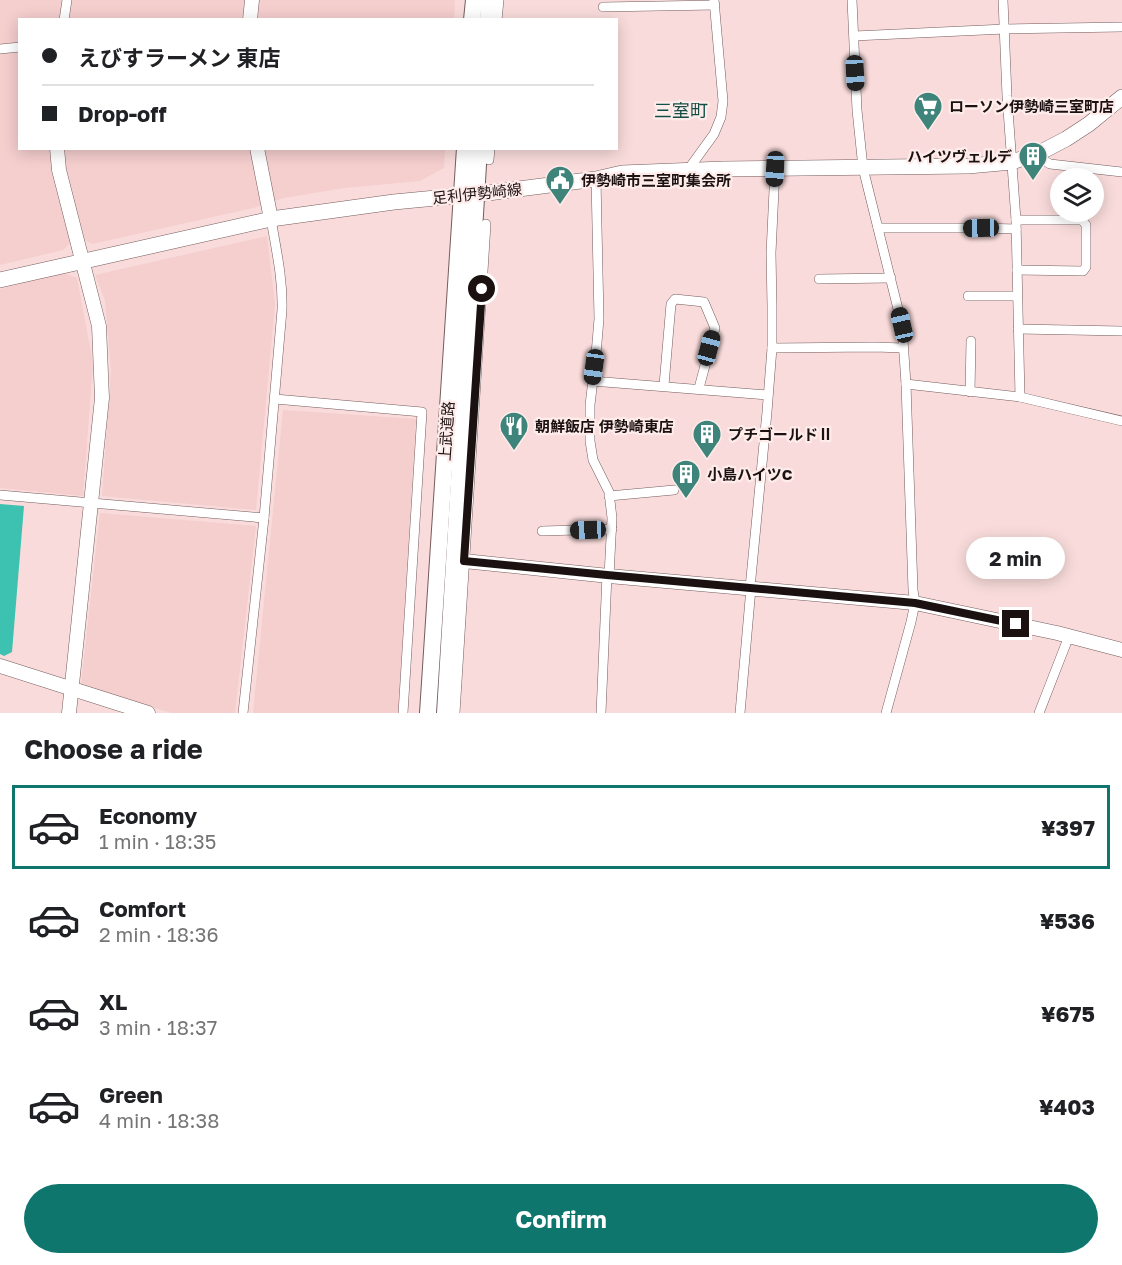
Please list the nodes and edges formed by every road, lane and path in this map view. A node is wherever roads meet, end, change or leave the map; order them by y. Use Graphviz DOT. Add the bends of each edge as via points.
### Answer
graph roads {
  1 [pos="67,0"];
  2 [pos="252,0"];
  3 [pos="474,0"];
  4 [pos="489,0"];
  5 [pos="499,0"];
  6 [pos="852,0"];
  7 [pos="1004,0"];
  8 [pos="715,3"];
  9 [pos="603,7"];
  10 [pos="64,18"];
  11 [pos="250,18"];
  12 [pos="472,18"];
  13 [pos="488,18"];
  14 [pos="497,18"];
  15 [pos="1122,27"];
  16 [pos="1005,29"];
  17 [pos="854,36"];
  18 [pos="18,47"];
  19 [pos="0,49"];
  20 [pos="1122,97"];
  21 [pos="57,150"];
  22 [pos="257,150"];
  23 [pos="465,150"];
  24 [pos="1040,153"];
  25 [pos="484,154"];
  26 [pos="1012,162"];
  27 [pos="863,168"];
  28 [pos="775,169"];
  29 [pos="688,170"];
  30 [pos="1122,172"];
  31 [pos="596,179"];
  32 [pos="469,194"];
  33 [pos="271,219"];
  34 [pos="486,224"];
  35 [pos="1016,225"];
  36 [pos="878,228"];
  37 [pos="82,262"];
  38 [pos="1017,270"];
  39 [pos="891,278"];
  40 [pos="819,279"];
  41 [pos="0,280"];
  42 [pos="470,294"];
  43 [pos="968,296"];
  44 [pos="1017,296"];
  45 [pos="481,310"];
  46 [pos="1018,329"];
  47 [pos="1122,331"];
  48 [pos="971,341"];
  49 [pos="771,348"];
  50 [pos="903,348"];
  51 [pos="592,381"];
  52 [pos="906,384"];
  53 [pos="664,386"];
  54 [pos="699,388"];
  55 [pos="969,392"];
  56 [pos="768,395"];
  57 [pos="1020,397"];
  58 [pos="275,399"];
  59 [pos="1122,421"];
  60 [pos="674,490"];
  61 [pos="0,495"];
  62 [pos="609,496"];
  63 [pos="91,503"];
  64 [pos="264,518"];
  65 [pos="612,529"];
  66 [pos="542,531"];
  67 [pos="464,561"];
  68 [pos="608,575"];
  69 [pos="751,588"];
  70 [pos="915,603"];
  71 [pos="1069,636"];
  72 [pos="1122,650"];
  73 [pos="0,666"];
  74 [pos="71,688"];
  75 [pos="69,713"];
  76 [pos="148,713"];
  77 [pos="243,713"];
  78 [pos="403,713"];
  79 [pos="428,713"];
  80 [pos="446,713"];
  81 [pos="455,713"];
  82 [pos="601,713"];
  83 [pos="740,713"];
  84 [pos="885,713"];
  85 [pos="1039,713"];
  1 -- 10 [label="street"];
  2 -- 11 [label="street"];
  3 -- 12 [label="highway"];
  4 -- 13 [label="highway"];
  5 -- 14 [label="street"];
  6 -- 17 [label="street"];
  7 -- 16 [label="street"];
  8 -- 9 [label="street"];
  8 -- 29 [label="street" via="721,117 714,134"];
  15 -- 16 [label="street"];
  16 -- 17 [label="street"];
  16 -- 26 [label="street"];
  17 -- 27 [label="street"];
  18 -- 19 [label="street"];
  20 -- 24 [label="main road, 足利伊勢崎線" via="1081,129"];
  21 -- 37 [label="street"];
  22 -- 33 [label="street"];
  23 -- 32 [label="highway, 上武道路"];
  24 -- 26 [label="main road, 足利伊勢崎線"];
  24 -- 30 [label="street" via="1050,164"];
  25 -- 32 [label="highway, 上武道路"];
  26 -- 27 [label="main road, 足利伊勢崎線"];
  26 -- 35 [label="street"];
  27 -- 28 [label="main road, 足利伊勢崎線"];
  27 -- 36 [label="street"];
  28 -- 29 [label="main road, 足利伊勢崎線"];
  28 -- 49 [label="street"];
  29 -- 31 [label="main road, 足利伊勢崎線" via="622,173"];
  31 -- 32 [label="main road, 足利伊勢崎線"];
  31 -- 51 [label="street" via="599,319"];
  32 -- 33 [label="main road, 足利伊勢崎線"];
  32 -- 42 [label="highway, 上武道路"];
  32 -- 79 [label="highway, 上武道路"];
  33 -- 37 [label="main road, 足利伊勢崎線"];
  33 -- 58 [label="street" via="283,291"];
  34 -- 45 [label="street"];
  35 -- 36 [label="street"];
  35 -- 38 [label="street"];
  35 -- 38 [label="street" via="1082,220 1086,225 1083,272"];
  36 -- 39 [label="street"];
  37 -- 41 [label="main road, 足利伊勢崎線"];
  37 -- 63 [label="street" via="99,326 102,398"];
  38 -- 44 [label="street"];
  39 -- 40 [label="street"];
  39 -- 50 [label="street"];
  42 -- 45 [label="street"];
  42 -- 80 [label="highway, 上武道路"];
  43 -- 44 [label="street"];
  44 -- 46 [label="street"];
  45 -- 67 [label="street"];
  46 -- 47 [label="street"];
  46 -- 57 [label="street"];
  48 -- 55 [label="street"];
  49 -- 50 [label="street"];
  49 -- 56 [label="street"];
  50 -- 52 [label="street"];
  51 -- 53 [label="street"];
  51 -- 62 [label="street" via="590,441 593,460"];
  52 -- 55 [label="street"];
  52 -- 70 [label="street"];
  53 -- 54 [label="street"];
  53 -- 54 [label="street" via="670,304 675,299 704,302 715,328"];
  54 -- 56 [label="street"];
  55 -- 57 [label="street"];
  56 -- 69 [label="street"];
  57 -- 59 [label="street"];
  58 -- 64 [label="street"];
  58 -- 78 [label="street" via="422,412"];
  60 -- 62 [label="street"];
  61 -- 63 [label="street"];
  62 -- 65 [label="street"];
  63 -- 64 [label="street"];
  63 -- 74 [label="street"];
  64 -- 77 [label="street"];
  65 -- 66 [label="street"];
  65 -- 68 [label="street"];
  67 -- 68 [label="street"];
  67 -- 81 [label="street"];
  68 -- 69 [label="street"];
  68 -- 82 [label="street"];
  69 -- 70 [label="street"];
  69 -- 83 [label="street"];
  70 -- 71 [label="street"];
  70 -- 84 [label="street"];
  71 -- 72 [label="street"];
  71 -- 85 [label="street"];
  73 -- 74 [label="street"];
  74 -- 75 [label="street"];
  74 -- 76 [label="street"];
}
